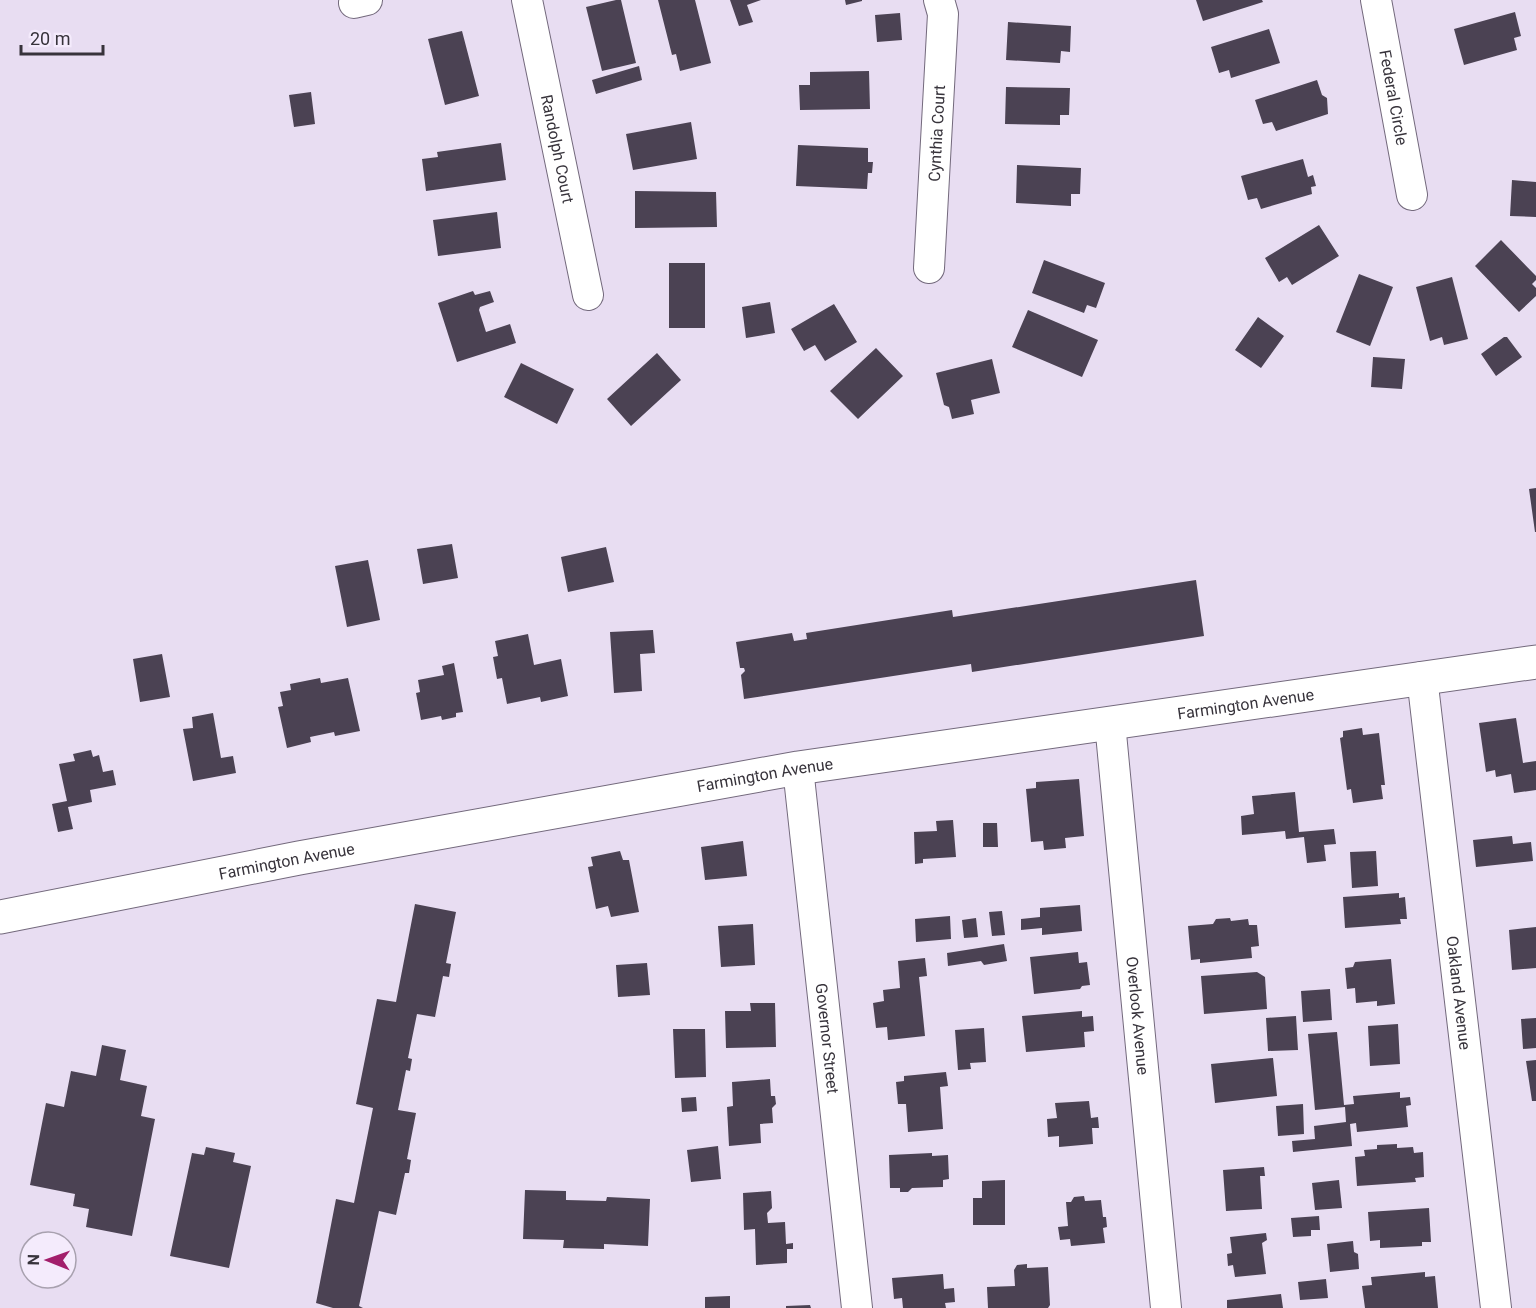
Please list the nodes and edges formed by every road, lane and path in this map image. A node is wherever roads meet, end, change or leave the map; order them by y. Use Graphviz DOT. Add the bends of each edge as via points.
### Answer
graph roads {
  1 [pos="527,0"];
  2 [pos="939,0"];
  3 [pos="1376,0"];
  4 [pos="1412,195"];
  5 [pos="929,268"];
  6 [pos="588,295"];
  7 [pos="1536,662"];
  8 [pos="1422,677"];
  9 [pos="1110,723"];
  10 [pos="798,768"];
  11 [pos="0,917"];
  12 [pos="857,1308"];
  13 [pos="1166,1308"];
  14 [pos="1496,1308"];
  1 -- 6 [label="street, Randolph Court"];
  2 -- 5 [label="street, Cynthia Court" via="943,14"];
  3 -- 4 [label="street, Federal Circle"];
  7 -- 8 [label="main road, Farmington Avenue"];
  8 -- 9 [label="main road, Farmington Avenue"];
  8 -- 14 [label="street, Oakland Avenue"];
  9 -- 10 [label="main road, Farmington Avenue"];
  9 -- 13 [label="street, Overlook Avenue"];
  10 -- 11 [label="main road, Farmington Avenue"];
  10 -- 12 [label="street, Governor Street"];
}
